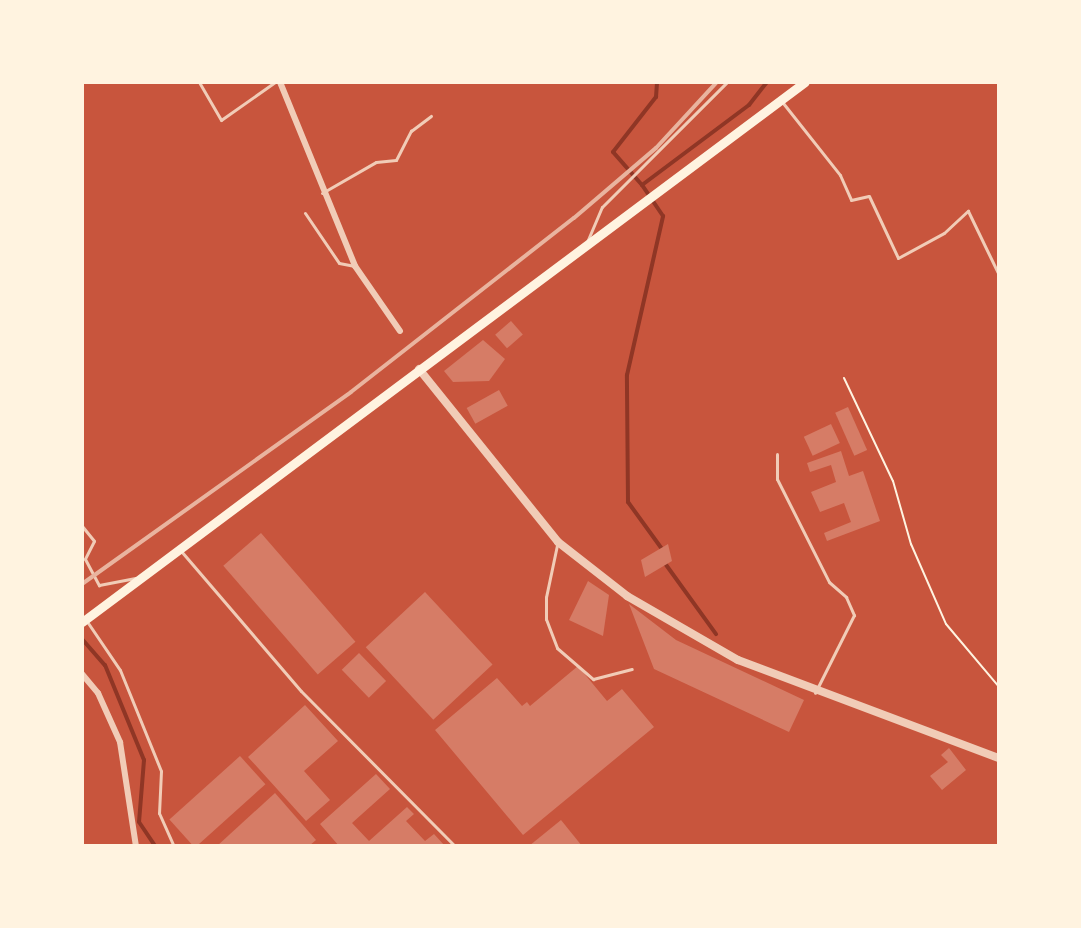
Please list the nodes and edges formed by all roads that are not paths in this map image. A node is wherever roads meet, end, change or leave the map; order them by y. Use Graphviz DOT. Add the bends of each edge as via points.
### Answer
graph roads {
  1 [pos="199,82"];
  2 [pos="277,82"];
  3 [pos="727,82"];
  4 [pos="805,82"];
  5 [pos="781,100"];
  6 [pos="431,116"];
  7 [pos="322,193"];
  8 [pos="305,213"];
  9 [pos="586,245"];
  10 [pos="355,266"];
  11 [pos="999,275"];
  12 [pos="400,331"];
  13 [pos="419,369"];
  14 [pos="777,454"];
  15 [pos="82,526"];
  16 [pos="558,542"];
  17 [pos="181,551"];
  18 [pos="148,576"];
  19 [pos="84,621"];
  20 [pos="632,669"];
  21 [pos="82,674"];
  22 [pos="815,693"];
  23 [pos="999,758"];
  24 [pos="136,846"];
  25 [pos="174,846"];
  26 [pos="455,846"];
  1 -- 2 [label="lane" via="221,120"];
  2 -- 7 [label="street"];
  3 -- 9 [label="lane" via="602,207"];
  4 -- 5 [label="main road"];
  5 -- 9 [label="main road"];
  5 -- 11 [label="lane" via="840,175 851,200 869,196 898,258 944,233 968,211"];
  6 -- 7 [label="lane" via="411,131 396,160 376,162"];
  7 -- 10 [label="street"];
  8 -- 10 [label="lane" via="339,263"];
  9 -- 13 [label="main road"];
  10 -- 12 [label="street"];
  13 -- 16 [label="street"];
  13 -- 17 [label="main road"];
  14 -- 22 [label="lane" via="777,479 829,582 846,597 854,615"];
  15 -- 18 [label="lane" via="94,541 85,559 99,585"];
  16 -- 20 [label="lane" via="546,597 546,619 557,648 593,679"];
  16 -- 22 [label="street" via="627,596 738,660"];
  17 -- 18 [label="main road"];
  17 -- 26 [label="lane" via="301,691"];
  18 -- 19 [label="main road"];
  19 -- 25 [label="lane" via="120,670 161,771 159,813"];
  21 -- 24 [label="street" via="98,693 120,742"];
  22 -- 23 [label="street"];
}
